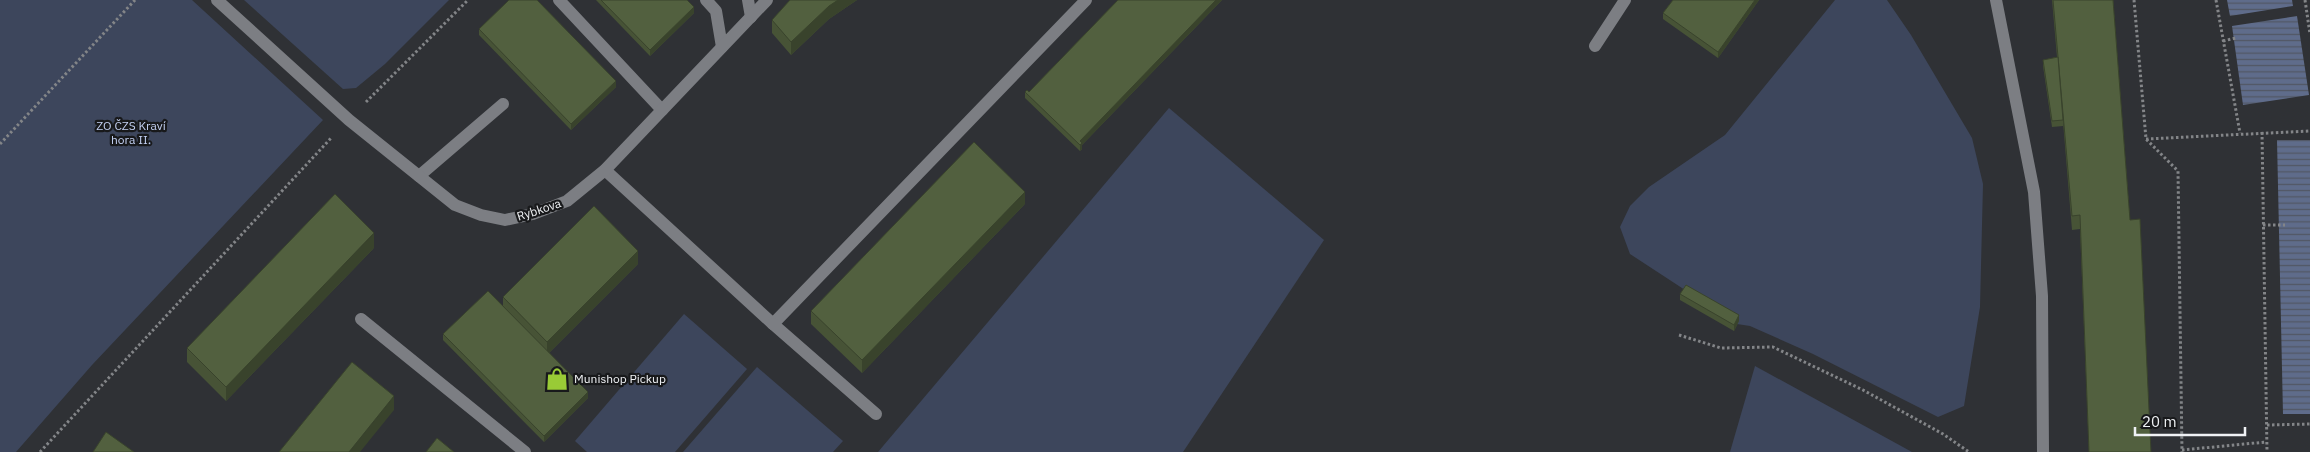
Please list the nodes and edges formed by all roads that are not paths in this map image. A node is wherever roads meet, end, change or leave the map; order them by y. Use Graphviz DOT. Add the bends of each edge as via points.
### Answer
graph roads {
  1 [pos="217,0"];
  2 [pos="559,0"];
  3 [pos="706,0"];
  4 [pos="748,0"];
  5 [pos="767,0"];
  6 [pos="1086,0"];
  7 [pos="1625,0"];
  8 [pos="1996,0"];
  9 [pos="750,17"];
  10 [pos="1595,46"];
  11 [pos="722,47"];
  12 [pos="503,104"];
  13 [pos="662,110"];
  14 [pos="605,170"];
  15 [pos="419,176"];
  16 [pos="362,319"];
  17 [pos="773,324"];
  18 [pos="876,414"];
  19 [pos="525,452"];
  20 [pos="2043,452"];
  1 -- 15 [label="street, Rybkova" via="349,120"];
  2 -- 13 [label="street"];
  3 -- 11 [label="street" via="716,11"];
  4 -- 9 [label="street"];
  5 -- 9 [label="street, Rybkova"];
  6 -- 17 [label="street"];
  7 -- 10 [label="street"];
  8 -- 20 [label="street" via="2034,192 2042,296"];
  9 -- 11 [label="street, Rybkova"];
  11 -- 13 [label="street, Rybkova"];
  12 -- 15 [label="street"];
  13 -- 14 [label="street, Rybkova"];
  14 -- 15 [label="street, Rybkova" via="567,201 505,220 455,205"];
  14 -- 17 [label="street"];
  16 -- 19 [label="street"];
  17 -- 18 [label="street"];
}
